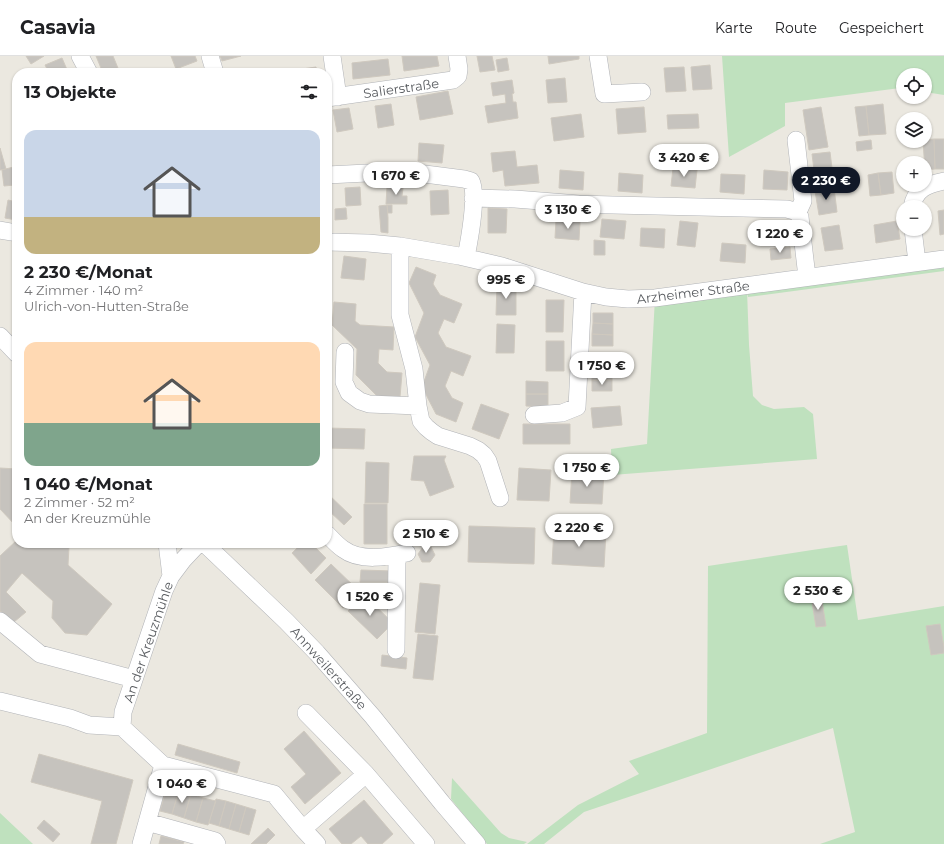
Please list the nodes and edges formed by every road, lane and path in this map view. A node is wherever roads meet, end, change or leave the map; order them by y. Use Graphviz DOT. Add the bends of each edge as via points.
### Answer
graph roads {
  1 [pos="80,56"];
  2 [pos="210,56"];
  3 [pos="332,56"];
  4 [pos="598,56"];
  5 [pos="458,59"];
  6 [pos="86,68"];
  7 [pos="214,68"];
  8 [pos="642,92"];
  9 [pos="333,98"];
  10 [pos="796,140"];
  11 [pos="332,175"];
  12 [pos="944,181"];
  13 [pos="474,198"];
  14 [pos="915,200"];
  15 [pos="798,212"];
  16 [pos="0,230"];
  17 [pos="12,232"];
  18 [pos="914,236"];
  19 [pos="332,242"];
  20 [pos="400,246"];
  21 [pos="466,258"];
  22 [pos="944,259"];
  23 [pos="917,262"];
  24 [pos="806,277"];
  25 [pos="583,292"];
  26 [pos="0,336"];
  27 [pos="12,349"];
  28 [pos="345,352"];
  29 [pos="418,406"];
  30 [pos="534,415"];
  31 [pos="500,498"];
  32 [pos="332,539"];
  33 [pos="168,548"];
  34 [pos="194,548"];
  35 [pos="209,548"];
  36 [pos="171,576"];
  37 [pos="0,622"];
  38 [pos="396,650"];
  39 [pos="134,679"];
  40 [pos="0,701"];
  41 [pos="306,713"];
  42 [pos="122,726"];
  43 [pos="163,765"];
  44 [pos="366,774"];
  45 [pos="147,822"];
  46 [pos="303,829"];
  47 [pos="423,843"];
  48 [pos="141,844"];
  49 [pos="217,844"];
  50 [pos="317,844"];
  51 [pos="477,844"];
  1 -- 6 [label="street"];
  2 -- 7 [label="street"];
  3 -- 9 [label="street"];
  4 -- 8 [label="street" via="604,94"];
  5 -- 9 [label="street, Salierstraße" via="458,76 453,80"];
  10 -- 15 [label="street" via="803,201"];
  11 -- 13 [label="street" via="418,173 464,178 472,182"];
  12 -- 14 [label="street" via="927,186"];
  13 -- 15 [label="street" via="606,205 787,209"];
  13 -- 21 [label="street"];
  15 -- 24 [label="street"];
  16 -- 17 [label="street"];
  18 -- 23 [label="street"];
  19 -- 20 [label="street, Arzheimer Straße"];
  20 -- 21 [label="street, Arzheimer Straße"];
  20 -- 29 [label="street" via="400,316 414,369"];
  21 -- 25 [label="street, Arzheimer Straße" via="524,272"];
  22 -- 23 [label="street, Arzheimer Straße"];
  23 -- 24 [label="street, Arzheimer Straße"];
  24 -- 25 [label="street, Arzheimer Straße" via="641,299 606,297"];
  25 -- 30 [label="street" via="578,407 562,412"];
  26 -- 27 [label="street"];
  28 -- 29 [label="street" via="344,382 349,393 369,404"];
  29 -- 31 [label="street" via="421,421 426,428 438,436 470,446 484,455"];
  32 -- 38 [label="street" via="343,549 358,556 368,558 403,554"];
  33 -- 36 [label="street"];
  34 -- 36 [label="street, An der Kreuzmühle"];
  35 -- 51 [label="street, Annweilerstraße" via="317,653 374,717"];
  36 -- 39 [label="street, An der Kreuzmühle"];
  37 -- 39 [label="street" via="40,654"];
  39 -- 42 [label="street, An der Kreuzmühle" via="123,712"];
  40 -- 42 [label="street" via="89,725"];
  41 -- 44 [label="street"];
  42 -- 43 [label="street"];
  43 -- 45 [label="street"];
  43 -- 46 [label="street" via="274,794"];
  44 -- 46 [label="street"];
  44 -- 47 [label="street"];
  45 -- 48 [label="street"];
  45 -- 49 [label="street"];
  46 -- 50 [label="street"];
}
